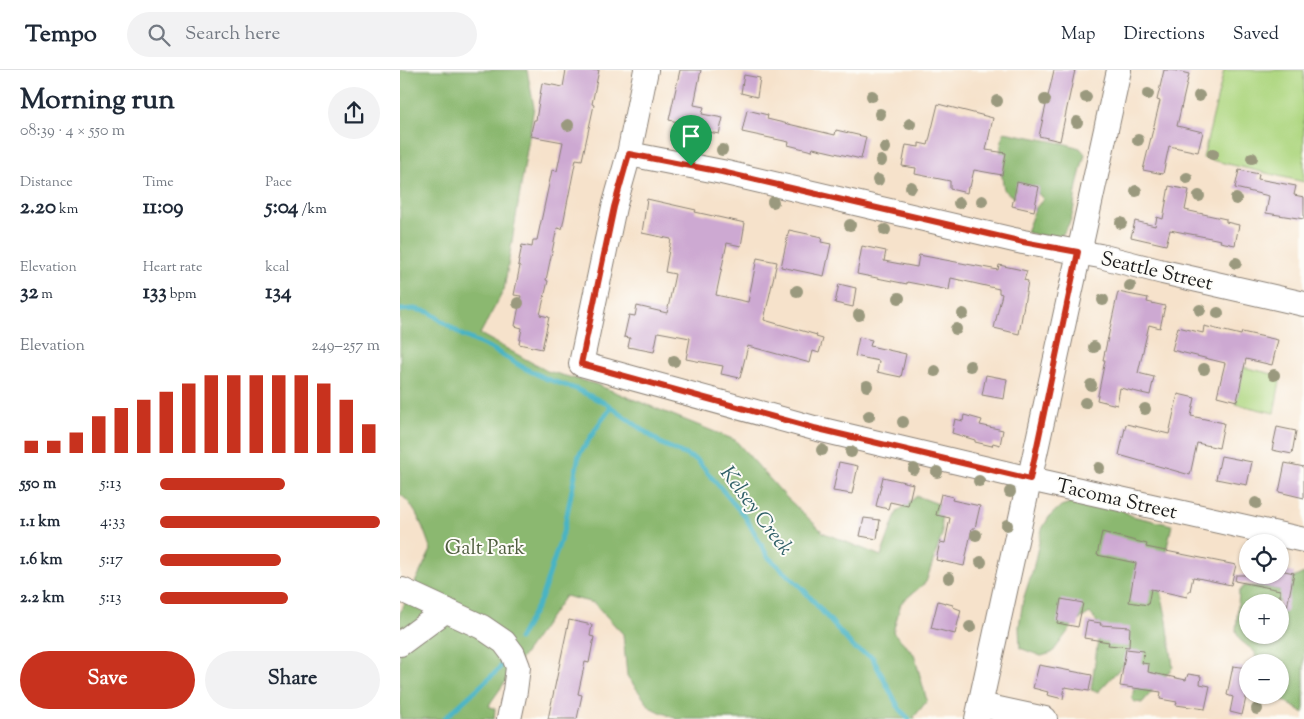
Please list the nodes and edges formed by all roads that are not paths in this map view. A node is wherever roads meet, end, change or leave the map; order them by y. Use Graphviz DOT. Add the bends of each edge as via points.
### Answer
graph roads {
  1 [pos="646,70"];
  2 [pos="1119,70"];
  3 [pos="629,154"];
  4 [pos="1078,252"];
  5 [pos="1304,304"];
  6 [pos="1030,479"];
  7 [pos="1304,540"];
  8 [pos="402,590"];
  9 [pos="446,610"];
  10 [pos="400,644"];
  11 [pos="979,712"];
  12 [pos="509,719"];
  13 [pos="1046,719"];
  1 -- 3 [label="street"];
  2 -- 4 [label="street"];
  3 -- 4 [label="street, Seattle Street"];
  3 -- 6 [label="street, Tacoma Street" via="614,207 581,364 814,428"];
  4 -- 5 [label="street, Seattle Street"];
  4 -- 6 [label="street"];
  6 -- 7 [label="street, Tacoma Street"];
  6 -- 11 [label="street"];
  8 -- 9 [label="street"];
  9 -- 10 [label="street"];
  9 -- 12 [label="street" via="482,627 504,642 513,654 518,667"];
  11 -- 13 [label="street"];
}
